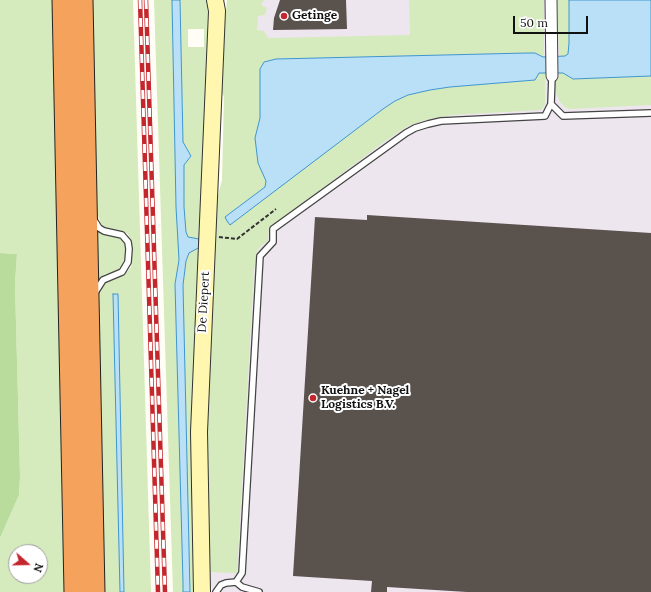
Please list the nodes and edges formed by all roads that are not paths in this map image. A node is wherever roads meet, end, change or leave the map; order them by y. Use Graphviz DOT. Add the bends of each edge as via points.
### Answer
graph roads {
  1 [pos="63,0"];
  2 [pos="82,0"];
  3 [pos="550,0"];
  4 [pos="218,4"];
  5 [pos="552,76"];
  6 [pos="551,104"];
  7 [pos="651,112"];
  8 [pos="85,197"];
  9 [pos="88,312"];
  10 [pos="236,582"];
  11 [pos="75,592"];
  12 [pos="94,592"];
  13 [pos="202,592"];
  14 [pos="216,592"];
  15 [pos="259,592"];
  1 -- 11 [label="highway"];
  2 -- 8 [label="highway"];
  3 -- 5 [label="street"];
  4 -- 13 [label="main road, De Diepert" via="199,432"];
  5 -- 6 [label="lane"];
  6 -- 7 [label="lane" via="563,116"];
  6 -- 10 [label="lane" via="545,116 441,121 415,128 273,229 272,242 260,256 242,573"];
  8 -- 9 [label="highway"];
  8 -- 9 [label="lane" via="99,228 122,235 128,242 129,249 126,268 99,284"];
  9 -- 12 [label="highway"];
  10 -- 14 [label="lane" via="226,582"];
  10 -- 15 [label="lane" via="242,587"];
}
